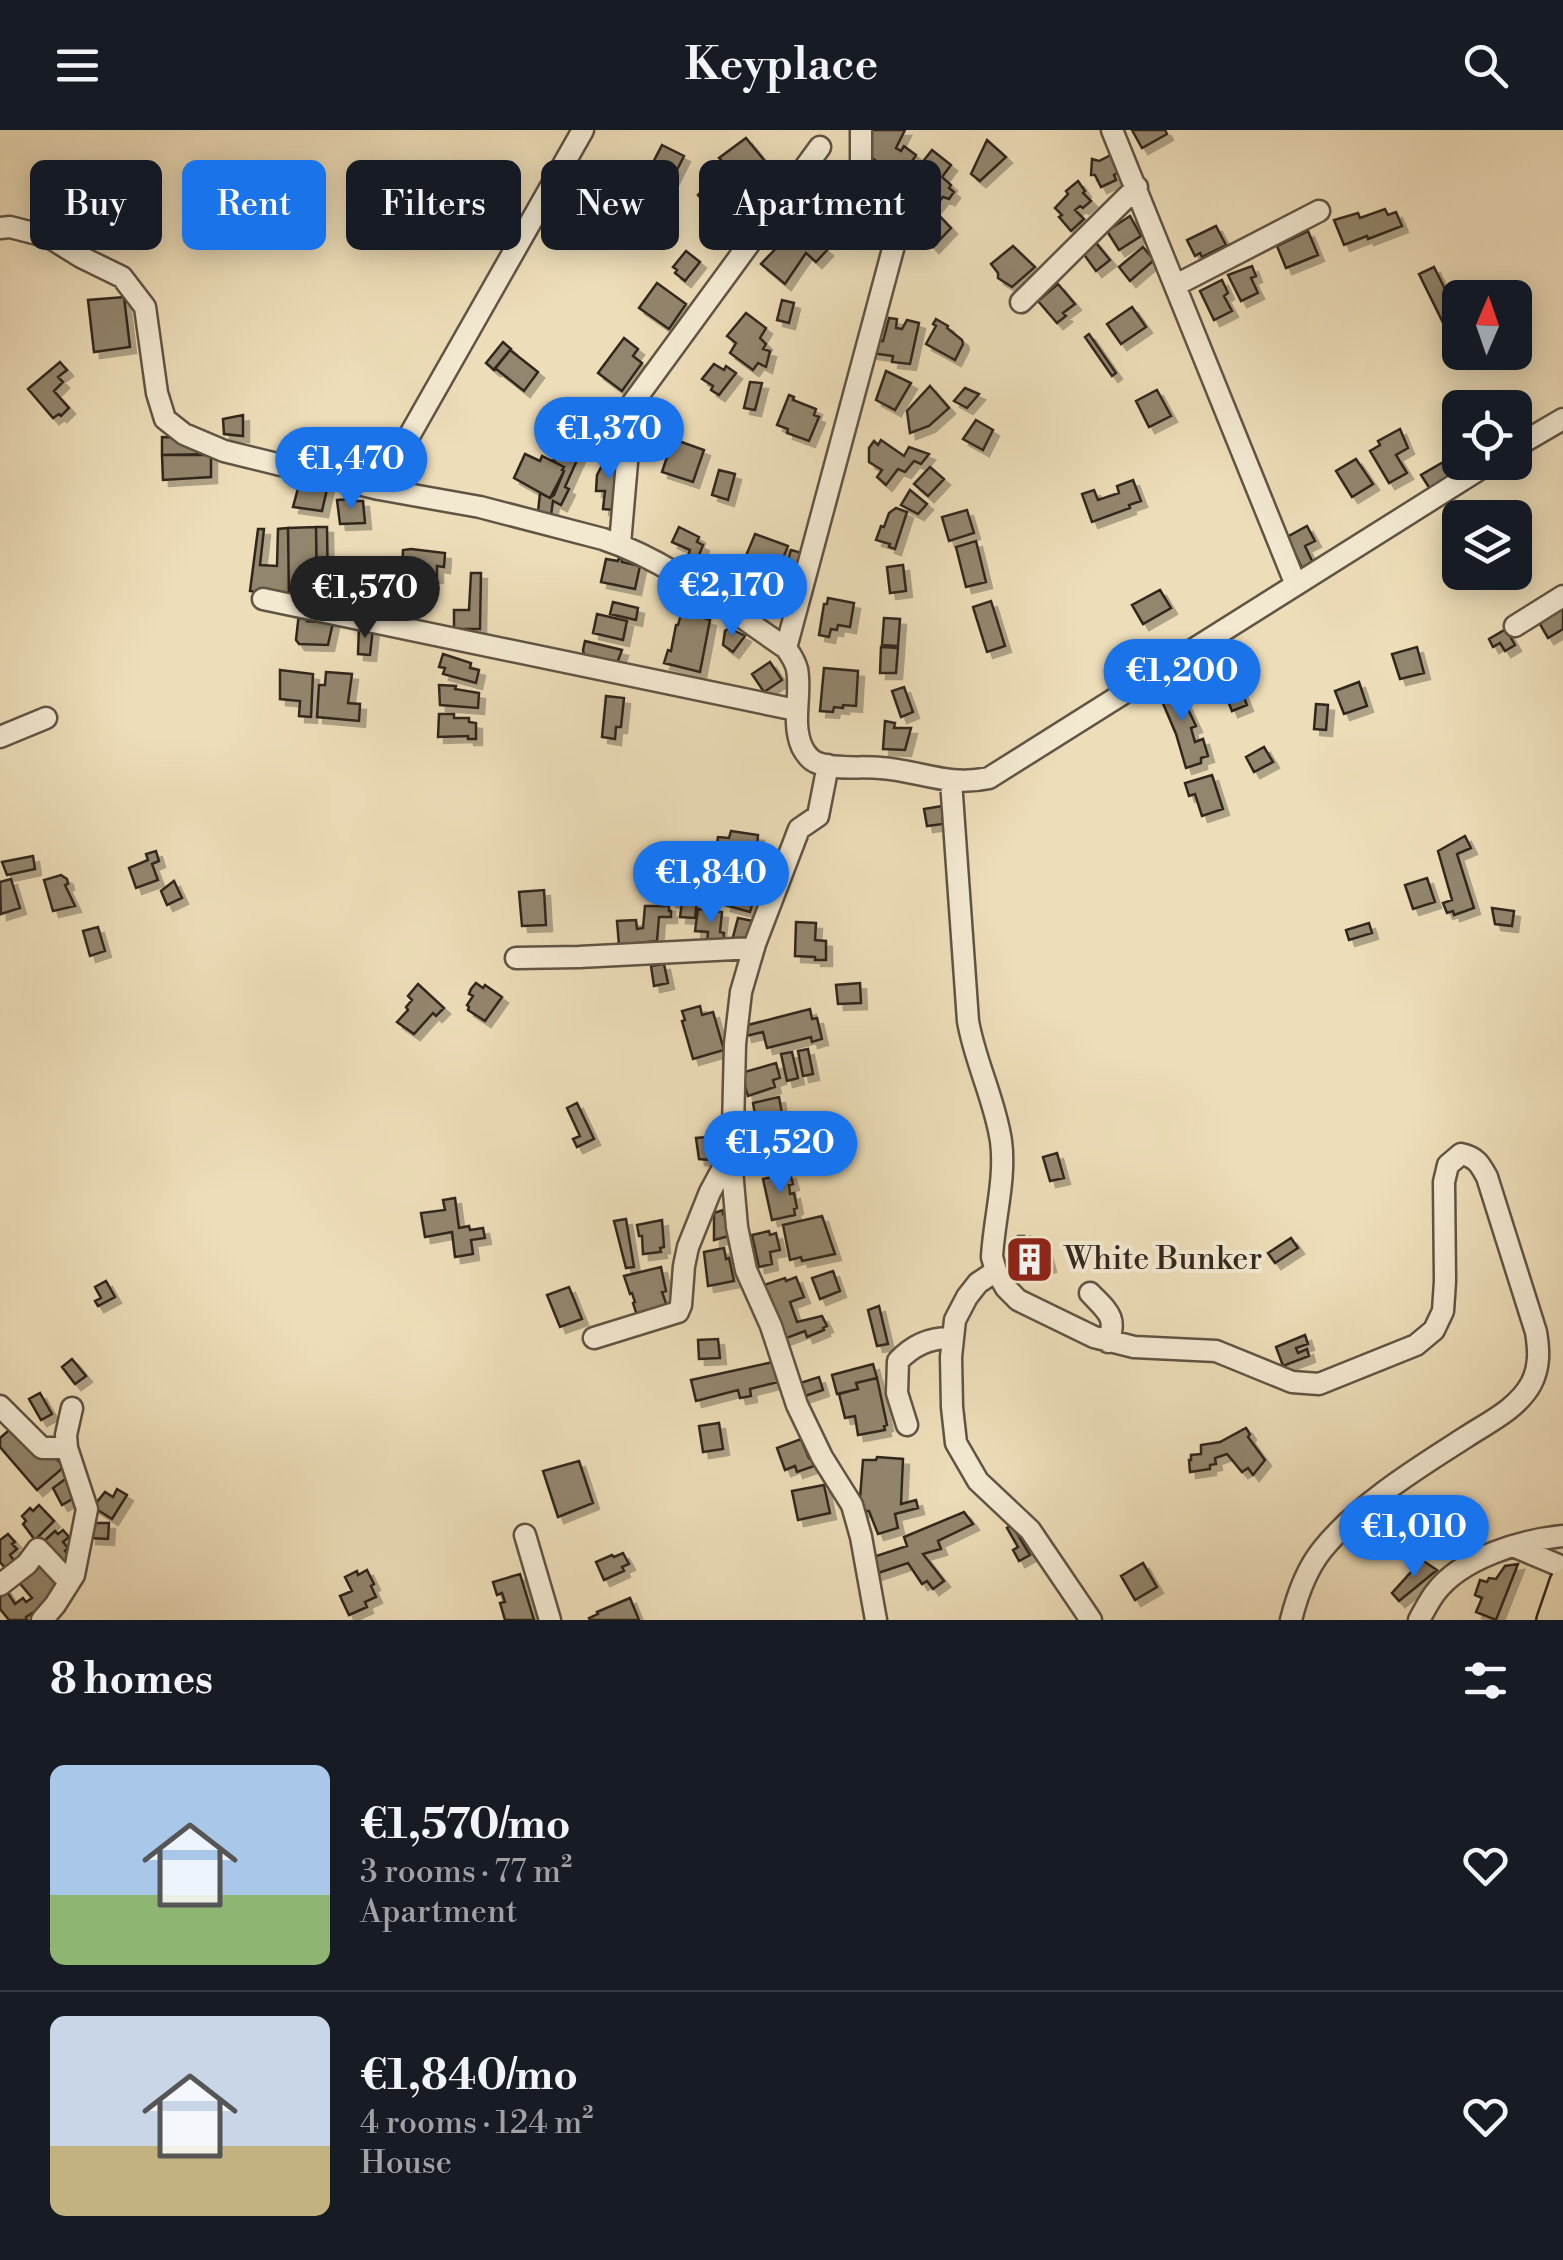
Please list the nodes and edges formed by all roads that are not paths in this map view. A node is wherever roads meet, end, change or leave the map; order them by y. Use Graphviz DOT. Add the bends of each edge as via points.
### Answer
graph roads {
  1 [pos="583,130"];
  2 [pos="860,130"];
  3 [pos="1112,130"];
  4 [pos="820,147"];
  5 [pos="1136,187"];
  6 [pos="1319,211"];
  7 [pos="0,228"];
  8 [pos="1176,285"];
  9 [pos="1021,302"];
  10 [pos="1563,418"];
  11 [pos="1532,437"];
  12 [pos="1462,480"];
  13 [pos="379,489"];
  14 [pos="620,544"];
  15 [pos="1296,585"];
  16 [pos="1563,596"];
  17 [pos="263,600"];
  18 [pos="1514,626"];
  19 [pos="786,648"];
  20 [pos="796,710"];
  21 [pos="46,718"];
  22 [pos="0,738"];
  23 [pos="828,764"];
  24 [pos="951,781"];
  25 [pos="754,948"];
  26 [pos="516,958"];
  27 [pos="732,1151"];
  28 [pos="996,1271"];
  29 [pos="1090,1294"];
  30 [pos="594,1338"];
  31 [pos="952,1338"];
  32 [pos="1108,1342"];
  33 [pos="0,1406"];
  34 [pos="72,1408"];
  35 [pos="0,1416"];
  36 [pos="906,1425"];
  37 [pos="0,1427"];
  38 [pos="66,1448"];
  39 [pos="525,1535"];
  40 [pos="1563,1536"];
  41 [pos="1513,1546"];
  42 [pos="1563,1567"];
  43 [pos="70,1582"];
  44 [pos="1563,1582"];
  45 [pos="0,1585"];
  46 [pos="42,1620"];
  47 [pos="550,1620"];
  48 [pos="876,1620"];
  49 [pos="1092,1620"];
  50 [pos="1291,1620"];
  51 [pos="1419,1620"];
  52 [pos="1550,1620"];
  1 -- 13 [label="street"];
  2 -- 19 [label="street" via="862,182 900,223"];
  3 -- 5 [label="street"];
  4 -- 14 [label="street" via="632,404"];
  5 -- 8 [label="street"];
  5 -- 9 [label="street"];
  6 -- 8 [label="street"];
  7 -- 13 [label="street" via="50,237 122,277 146,307 164,419 184,434 224,451"];
  8 -- 15 [label="street"];
  10 -- 11 [label="street"];
  12 -- 15 [label="street"];
  13 -- 14 [label="street"];
  14 -- 19 [label="street"];
  15 -- 24 [label="street" via="989,778"];
  16 -- 18 [label="street"];
  17 -- 20 [label="street"];
  19 -- 20 [label="street" via="798,673"];
  20 -- 23 [label="street" via="806,755"];
  21 -- 22 [label="street"];
  23 -- 24 [label="street"];
  23 -- 25 [label="street" via="818,816 799,829"];
  24 -- 28 [label="street" via="968,1021 1002,1150"];
  25 -- 26 [label="street"];
  25 -- 27 [label="street" via="737,1027"];
  27 -- 30 [label="street" via="688,1246 678,1312"];
  27 -- 48 [label="street" via="746,1270 797,1406 852,1505"];
  28 -- 31 [label="street" via="967,1297"];
  28 -- 32 [label="street" via="1018,1300"];
  29 -- 32 [label="street" via="1110,1314"];
  31 -- 36 [label="street" via="927,1341 898,1361"];
  31 -- 49 [label="street" via="954,1436 961,1453 978,1481 1030,1530"];
  32 -- 50 [label="street" via="1216,1351 1304,1384 1416,1345 1434,1330 1442,1311 1448,1165 1460,1154 1478,1161 1536,1332 1537,1368 1512,1408 1366,1506 1322,1550"];
  33 -- 38 [label="street" via="42,1448"];
  34 -- 38 [label="street"];
  35 -- 37 [label="street"];
  38 -- 43 [label="street" via="86,1509"];
  39 -- 47 [label="street"];
  40 -- 41 [label="street"];
  41 -- 42 [label="street"];
  41 -- 51 [label="street" via="1467,1565 1437,1590"];
  43 -- 45 [label="street" via="38,1548"];
  43 -- 46 [label="street"];
  44 -- 52 [label="main road"];
}
